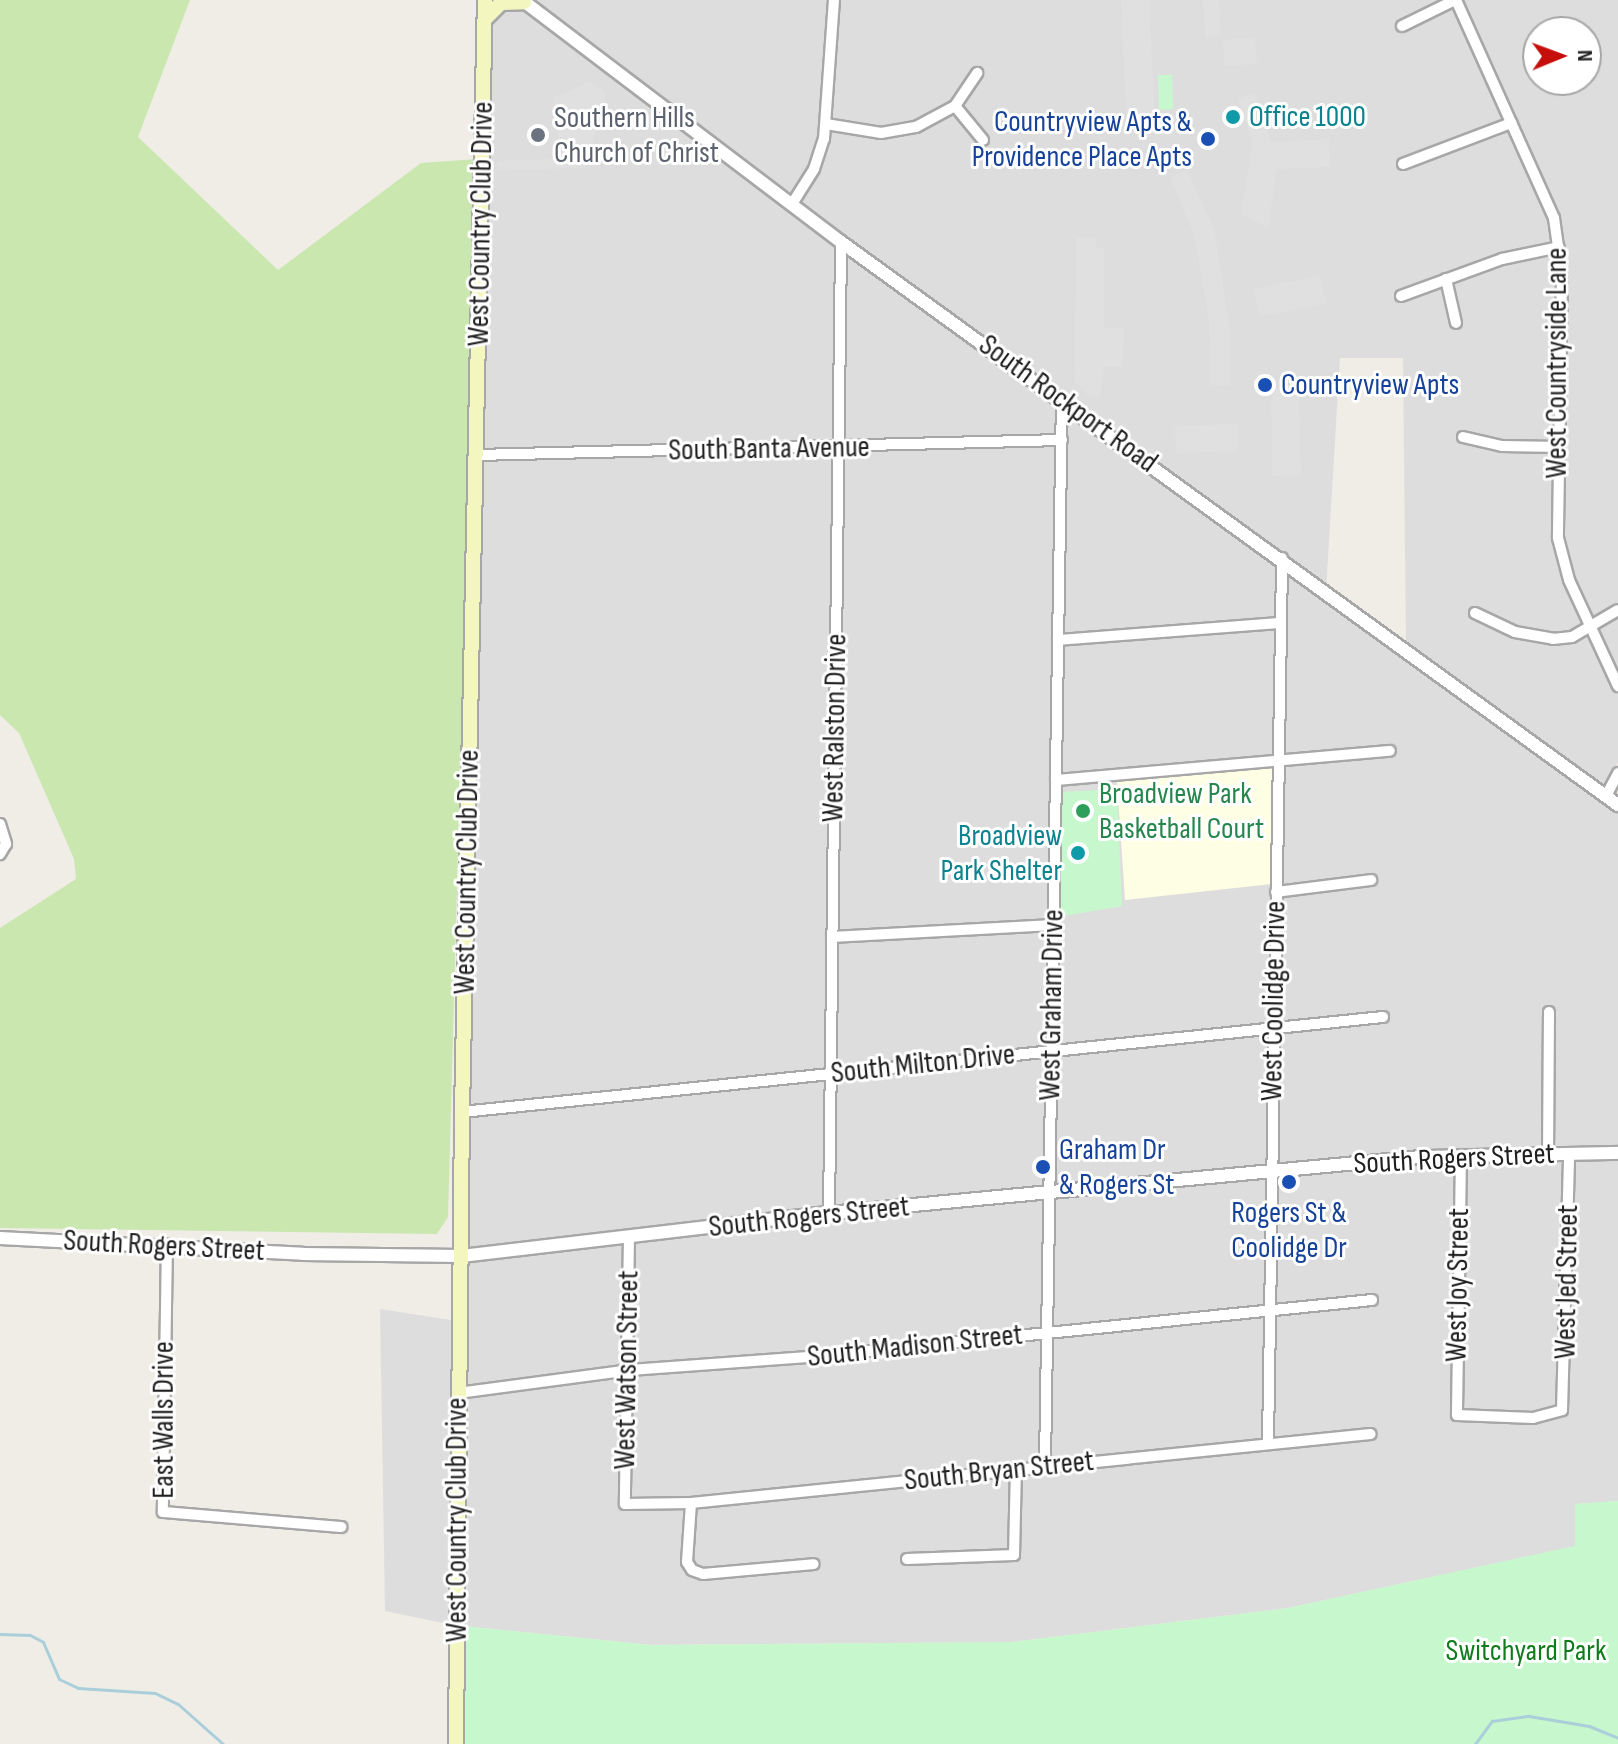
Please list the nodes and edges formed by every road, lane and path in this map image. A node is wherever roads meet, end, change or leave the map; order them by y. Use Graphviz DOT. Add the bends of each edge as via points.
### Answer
graph roads {
  1 [pos="485,0"];
  2 [pos="834,0"];
  3 [pos="1456,0"];
  4 [pos="523,1"];
  5 [pos="485,19"];
  6 [pos="1402,26"];
  7 [pos="977,73"];
  8 [pos="955,106"];
  9 [pos="1511,123"];
  10 [pos="826,124"];
  11 [pos="983,140"];
  12 [pos="1403,164"];
  13 [pos="792,204"];
  14 [pos="841,242"];
  15 [pos="1559,247"];
  16 [pos="1446,279"];
  17 [pos="1401,296"];
  18 [pos="1456,323"];
  19 [pos="1062,400"];
  20 [pos="1463,437"];
  21 [pos="1062,440"];
  22 [pos="1559,447"];
  23 [pos="839,448"];
  24 [pos="477,455"];
  25 [pos="1282,558"];
  26 [pos="1618,610"];
  27 [pos="1475,613"];
  28 [pos="1280,623"];
  29 [pos="1590,625"];
  30 [pos="1058,640"];
  31 [pos="1618,686"];
  32 [pos="1390,751"];
  33 [pos="1278,758"];
  34 [pos="1618,773"];
  35 [pos="1056,780"];
  36 [pos="1606,796"];
  37 [pos="1618,805"];
  38 [pos="0,824"];
  39 [pos="0,854"];
  40 [pos="1371,880"];
  41 [pos="1276,892"];
  42 [pos="1053,925"];
  43 [pos="832,937"];
  44 [pos="1549,1012"];
  45 [pos="1383,1017"];
  46 [pos="1273,1028"];
  47 [pos="1051,1051"];
  48 [pos="830,1074"];
  49 [pos="462,1112"];
  50 [pos="1618,1153"];
  51 [pos="1569,1154"];
  52 [pos="1548,1155"];
  53 [pos="1461,1156"];
  54 [pos="1272,1170"];
  55 [pos="1048,1192"];
  56 [pos="829,1213"];
  57 [pos="629,1237"];
  58 [pos="0,1238"];
  59 [pos="167,1244"];
  60 [pos="461,1256"];
  61 [pos="1372,1300"];
  62 [pos="1272,1310"];
  63 [pos="1047,1333"];
  64 [pos="630,1370"];
  65 [pos="458,1393"];
  66 [pos="1457,1415"];
  67 [pos="1371,1434"];
  68 [pos="1268,1444"];
  69 [pos="1045,1465"];
  70 [pos="1016,1469"];
  71 [pos="691,1503"];
  72 [pos="625,1504"];
  73 [pos="341,1527"];
  74 [pos="907,1559"];
  75 [pos="814,1564"];
  76 [pos="456,1744"];
  1 -- 5 [label="main road, West Country Club Drive"];
  2 -- 10 [label="street"];
  3 -- 6 [label="street"];
  3 -- 9 [label="street, West Countryside Lane"];
  4 -- 5 [label="main road" via="501,3"];
  4 -- 13 [label="street, South Rockport Road"];
  5 -- 24 [label="main road, West Country Club Drive"];
  7 -- 8 [label="street"];
  8 -- 10 [label="street" via="927,123 893,133"];
  8 -- 11 [label="street"];
  9 -- 12 [label="street"];
  9 -- 15 [label="street, West Countryside Lane" via="1540,180"];
  10 -- 13 [label="street" via="814,169"];
  13 -- 14 [label="street, South Rockport Road"];
  14 -- 19 [label="street, South Rockport Road"];
  14 -- 23 [label="street, West Ralston Drive"];
  15 -- 16 [label="street"];
  15 -- 22 [label="street, West Countryside Lane"];
  16 -- 17 [label="street"];
  16 -- 18 [label="street"];
  19 -- 21 [label="street, West Graham Drive"];
  19 -- 25 [label="street, South Rockport Road"];
  20 -- 22 [label="street" via="1502,446"];
  21 -- 23 [label="street, South Banta Avenue"];
  21 -- 30 [label="street, West Graham Drive"];
  22 -- 29 [label="street, West Countryside Lane" via="1561,554"];
  23 -- 24 [label="street, South Banta Avenue"];
  23 -- 43 [label="street, West Ralston Drive"];
  24 -- 49 [label="main road, West Country Club Drive"];
  25 -- 28 [label="street, West Coolidge Drive"];
  25 -- 36 [label="street, South Rockport Road"];
  26 -- 29 [label="street"];
  27 -- 29 [label="street" via="1543,639 1572,637"];
  28 -- 30 [label="street"];
  28 -- 33 [label="street, West Coolidge Drive"];
  29 -- 31 [label="street, West Countryside Lane"];
  30 -- 35 [label="street, West Graham Drive"];
  32 -- 33 [label="street"];
  33 -- 35 [label="street"];
  33 -- 41 [label="street, West Coolidge Drive"];
  34 -- 36 [label="street"];
  35 -- 42 [label="street, West Graham Drive"];
  36 -- 37 [label="street, South Rockport Road"];
  38 -- 39 [label="street" via="6,836"];
  40 -- 41 [label="street"];
  41 -- 46 [label="street, West Coolidge Drive"];
  42 -- 43 [label="street"];
  42 -- 47 [label="street, West Graham Drive"];
  43 -- 48 [label="street, West Ralston Drive"];
  44 -- 52 [label="street"];
  45 -- 46 [label="street, South Milton Drive"];
  46 -- 47 [label="street, South Milton Drive"];
  46 -- 54 [label="street, West Coolidge Drive"];
  47 -- 48 [label="street, South Milton Drive"];
  47 -- 55 [label="street, West Graham Drive"];
  48 -- 49 [label="street, South Milton Drive"];
  48 -- 56 [label="street, West Ralston Drive"];
  49 -- 60 [label="main road, West Country Club Drive"];
  50 -- 51 [label="street, South Rogers Street"];
  51 -- 52 [label="street, South Rogers Street"];
  51 -- 66 [label="street, West Jed Street" via="1562,1410 1533,1418"];
  52 -- 53 [label="street, South Rogers Street"];
  53 -- 54 [label="street, South Rogers Street"];
  53 -- 66 [label="street, West Joy Street"];
  54 -- 55 [label="street, South Rogers Street"];
  54 -- 62 [label="street, West Coolidge Drive"];
  55 -- 56 [label="street, South Rogers Street"];
  55 -- 63 [label="street, West Graham Drive"];
  56 -- 57 [label="street, South Rogers Street"];
  57 -- 60 [label="street, South Rogers Street"];
  57 -- 64 [label="street, West Watson Street"];
  58 -- 59 [label="street, South Rogers Street"];
  59 -- 60 [label="street, South Rogers Street" via="303,1254"];
  59 -- 73 [label="street, East Walls Drive" via="163,1512"];
  60 -- 65 [label="main road, West Country Club Drive"];
  61 -- 62 [label="street, South Madison Street"];
  62 -- 63 [label="street, South Madison Street"];
  62 -- 68 [label="street, West Coolidge Drive"];
  63 -- 64 [label="street, South Madison Street"];
  63 -- 69 [label="street, West Graham Drive"];
  64 -- 65 [label="street, South Madison Street"];
  64 -- 72 [label="street, West Watson Street"];
  65 -- 76 [label="main road, West Country Club Drive"];
  67 -- 68 [label="street, South Bryan Street"];
  68 -- 69 [label="street, South Bryan Street"];
  69 -- 70 [label="street, South Bryan Street"];
  70 -- 71 [label="street, South Bryan Street"];
  70 -- 74 [label="street" via="1014,1555"];
  71 -- 72 [label="street, South Bryan Street"];
  71 -- 75 [label="street" via="687,1562 692,1570 703,1574"];
}
